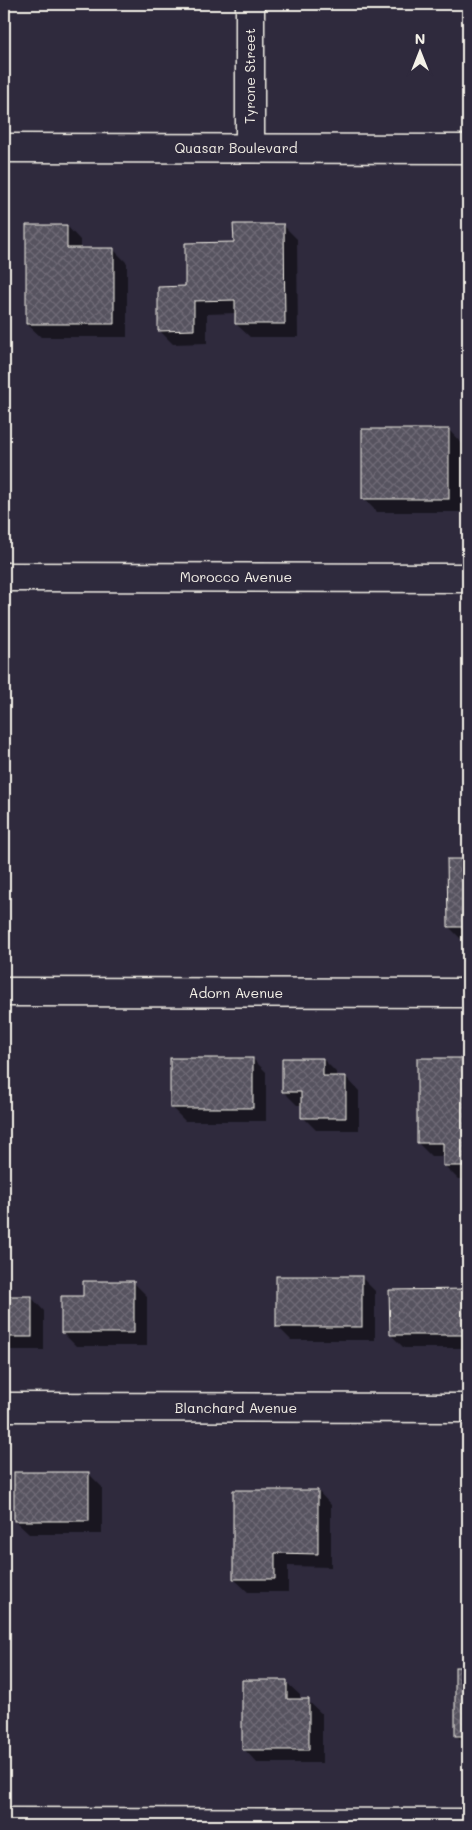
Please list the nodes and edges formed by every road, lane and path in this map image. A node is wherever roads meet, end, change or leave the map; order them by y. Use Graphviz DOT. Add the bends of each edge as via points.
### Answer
graph roads {
  1 [pos="250,4"];
  2 [pos="4,148"];
  3 [pos="250,148"];
  4 [pos="468,149"];
  5 [pos="4,577"];
  6 [pos="468,578"];
  7 [pos="4,992"];
  8 [pos="468,993"];
  9 [pos="4,1407"];
  10 [pos="468,1408"];
  11 [pos="4,1822"];
  12 [pos="468,1823"];
  1 -- 3 [label="street, Tyrone Street"];
  2 -- 3 [label="street, Quasar Boulevard"];
  3 -- 4 [label="street, Quasar Boulevard"];
  5 -- 6 [label="street, Morocco Avenue"];
  7 -- 8 [label="street, Adorn Avenue"];
  9 -- 10 [label="street, Blanchard Avenue"];
  11 -- 12 [label="street"];
}
